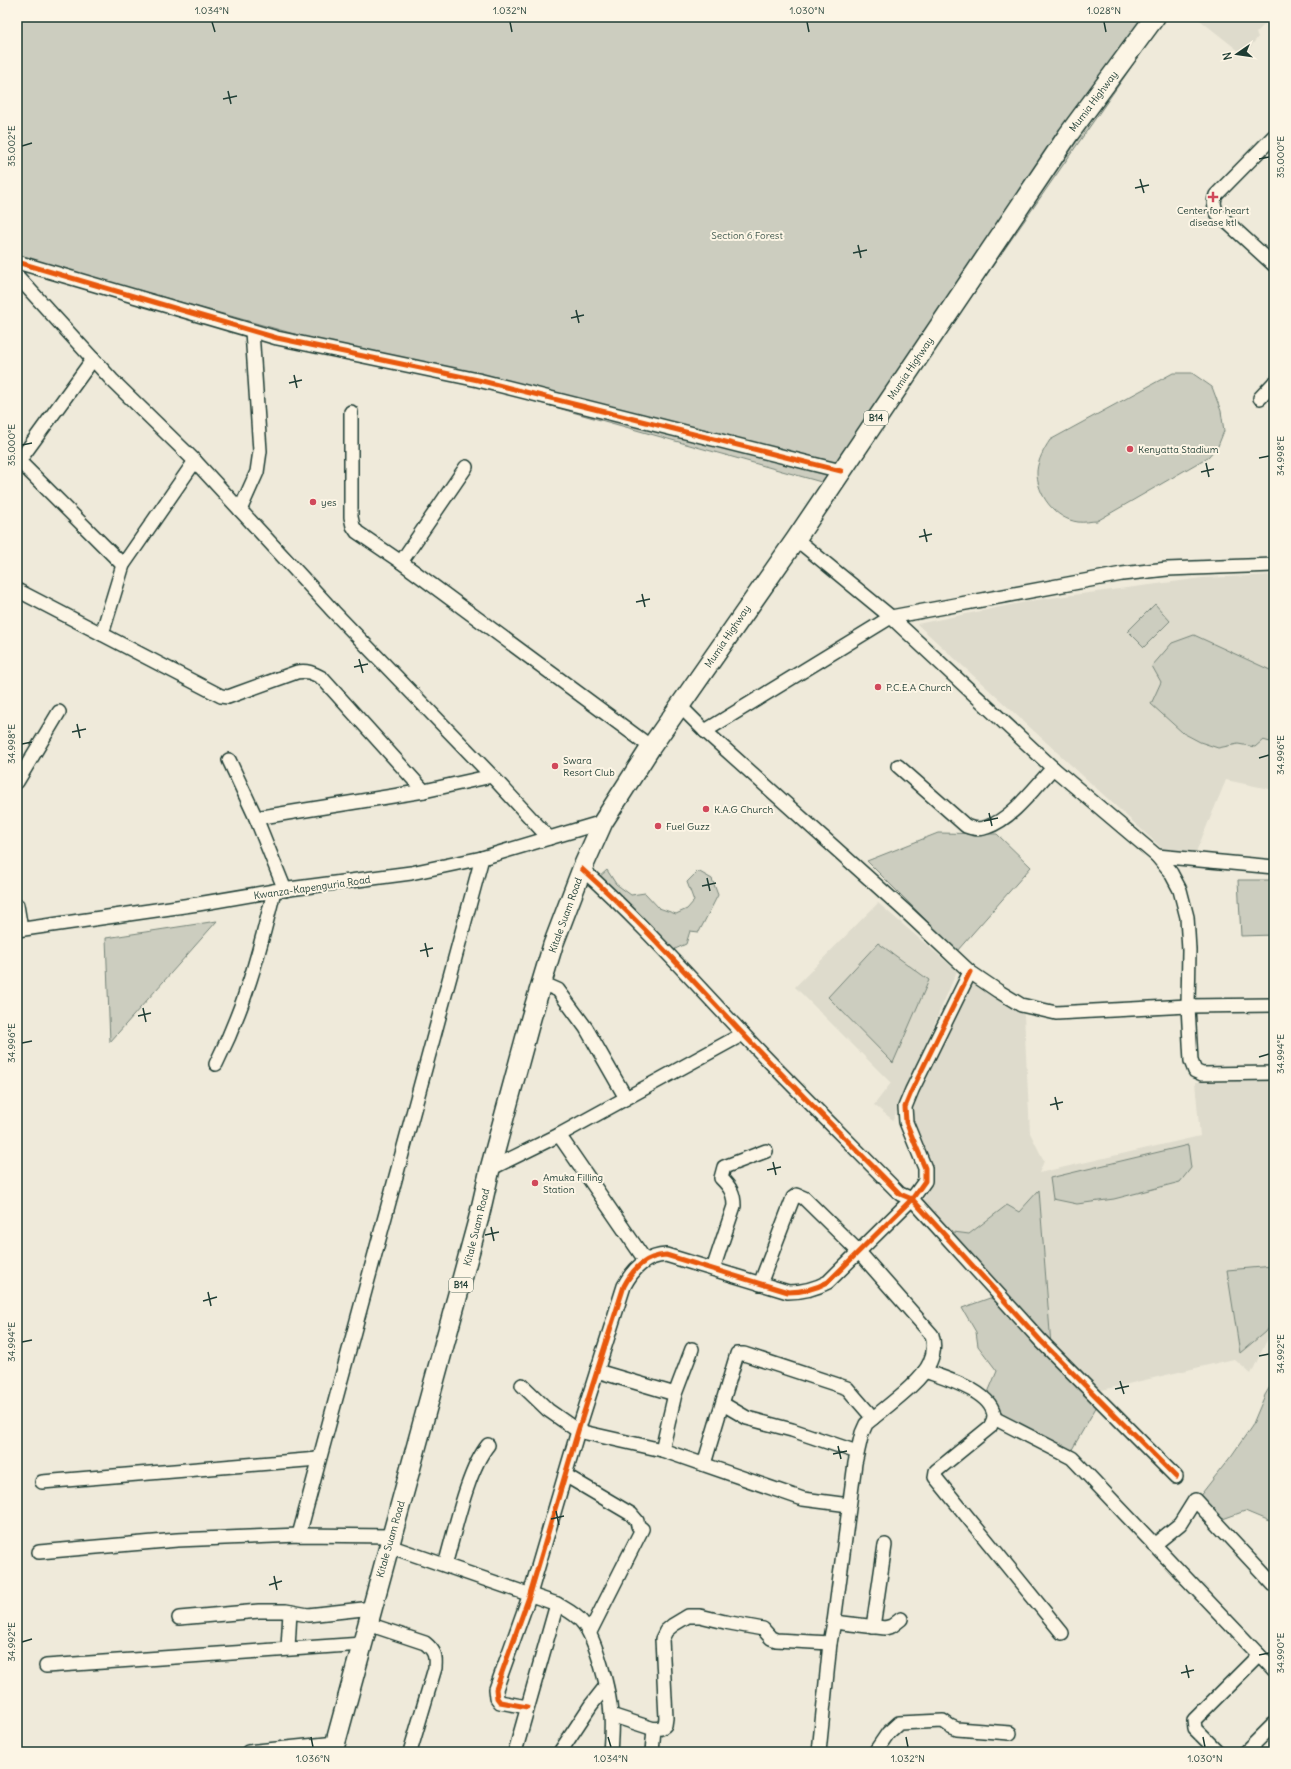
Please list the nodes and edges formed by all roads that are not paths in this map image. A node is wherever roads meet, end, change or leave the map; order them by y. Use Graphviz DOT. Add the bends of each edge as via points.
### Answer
graph roads {
  1 [pos="1155,17"];
  2 [pos="1274,136"];
  3 [pos="17,262"];
  4 [pos="1274,265"];
  5 [pos="17,276"];
  6 [pos="252,331"];
  7 [pos="93,359"];
  8 [pos="1274,383"];
  9 [pos="1260,398"];
  10 [pos="351,412"];
  11 [pos="18,460"];
  12 [pos="195,461"];
  13 [pos="466,466"];
  14 [pos="840,471"];
  15 [pos="240,510"];
  16 [pos="796,538"];
  17 [pos="401,562"];
  18 [pos="123,565"];
  19 [pos="1274,565"];
  20 [pos="17,590"];
  21 [pos="891,616"];
  22 [pos="102,634"];
  23 [pos="680,706"];
  24 [pos="59,712"];
  25 [pos="704,731"];
  26 [pos="651,747"];
  27 [pos="229,760"];
  28 [pos="898,766"];
  29 [pos="1053,768"];
  30 [pos="492,776"];
  31 [pos="17,782"];
  32 [pos="424,791"];
  33 [pos="256,818"];
  34 [pos="603,822"];
  35 [pos="549,838"];
  36 [pos="1157,856"];
  37 [pos="482,858"];
  38 [pos="1274,867"];
  39 [pos="582,868"];
  40 [pos="280,890"];
  41 [pos="17,905"];
  42 [pos="19,929"];
  43 [pos="970,972"];
  44 [pos="542,983"];
  45 [pos="1274,1005"];
  46 [pos="1188,1006"];
  47 [pos="743,1034"];
  48 [pos="216,1064"];
  49 [pos="1274,1073"];
  50 [pos="626,1098"];
  51 [pos="558,1134"];
  52 [pos="766,1151"];
  53 [pos="490,1169"];
  54 [pos="912,1199"];
  55 [pos="859,1252"];
  56 [pos="645,1260"];
  57 [pos="713,1270"];
  58 [pos="760,1284"];
  59 [pos="692,1349"];
  60 [pos="597,1371"];
  61 [pos="925,1371"];
  62 [pos="522,1385"];
  63 [pos="675,1394"];
  64 [pos="723,1404"];
  65 [pos="874,1418"];
  66 [pos="994,1418"];
  67 [pos="578,1431"];
  68 [pos="488,1445"];
  69 [pos="662,1450"];
  70 [pos="857,1452"];
  71 [pos="318,1459"];
  72 [pos="704,1464"];
  73 [pos="565,1474"];
  74 [pos="1176,1477"];
  75 [pos="42,1482"];
  76 [pos="849,1506"];
  77 [pos="299,1535"];
  78 [pos="390,1541"];
  79 [pos="885,1545"];
  80 [pos="1154,1545"];
  81 [pos="39,1552"];
  82 [pos="445,1565"];
  83 [pos="1274,1585"];
  84 [pos="530,1594"];
  85 [pos="557,1604"];
  86 [pos="290,1612"];
  87 [pos="370,1616"];
  88 [pos="179,1618"];
  89 [pos="902,1619"];
  90 [pos="834,1622"];
  91 [pos="873,1627"];
  92 [pos="590,1632"];
  93 [pos="1062,1633"];
  94 [pos="830,1643"];
  95 [pos="362,1644"];
  96 [pos="288,1648"];
  97 [pos="1259,1655"];
  98 [pos="46,1666"];
  99 [pos="1274,1671"];
  100 [pos="606,1686"];
  101 [pos="527,1707"];
  102 [pos="612,1715"];
  103 [pos="1274,1724"];
  104 [pos="654,1729"];
  105 [pos="1010,1733"];
  106 [pos="335,1747"];
  107 [pos="821,1749"];
  108 [pos="248,1752"];
  109 [pos="410,1752"];
  110 [pos="515,1752"];
  111 [pos="560,1752"];
  112 [pos="610,1752"];
  113 [pos="652,1752"];
  114 [pos="875,1752"];
  115 [pos="1218,1752"];
  116 [pos="1246,1752"];
  1 -- 14 [label="highway, Mumia Highway / B14" via="1068,135"];
  2 -- 4 [label="street" via="1216,195 1214,201 1217,213"];
  3 -- 6 [label="street"];
  5 -- 7 [label="street"];
  6 -- 14 [label="street" via="478,380"];
  6 -- 15 [label="street" via="260,451 257,472"];
  7 -- 11 [label="street"];
  7 -- 12 [label="street"];
  8 -- 9 [label="street"];
  10 -- 17 [label="street" via="352,526 364,539"];
  11 -- 18 [label="street"];
  12 -- 15 [label="street"];
  12 -- 18 [label="street"];
  13 -- 17 [label="street"];
  14 -- 16 [label="highway, Mumia Highway / B14"];
  15 -- 30 [label="street"];
  16 -- 21 [label="street"];
  16 -- 23 [label="highway, Mumia Highway / B14"];
  17 -- 26 [label="street"];
  18 -- 22 [label="street"];
  19 -- 21 [label="street" via="1167,569 1122,574"];
  20 -- 22 [label="street"];
  21 -- 25 [label="street"];
  21 -- 29 [label="street"];
  22 -- 32 [label="street" via="221,696 228,697 297,672 313,672 322,678"];
  23 -- 25 [label="street"];
  23 -- 26 [label="highway, Mumia Highway / B14"];
  24 -- 31 [label="street"];
  25 -- 43 [label="street"];
  26 -- 34 [label="highway, Mumia Highway / B14"];
  27 -- 33 [label="street"];
  28 -- 29 [label="street" via="966,826 974,829 986,828 1014,809"];
  29 -- 36 [label="street"];
  30 -- 32 [label="street"];
  30 -- 35 [label="street"];
  32 -- 33 [label="street"];
  33 -- 40 [label="street"];
  34 -- 35 [label="street, Kwanza-Kapenguria Road"];
  34 -- 39 [label="highway, Kitale Suam Road / B14"];
  35 -- 37 [label="street, Kwanza-Kapenguria Road"];
  36 -- 38 [label="street"];
  36 -- 46 [label="street" via="1171,873 1180,890 1187,917"];
  37 -- 40 [label="street, Kwanza-Kapenguria Road" via="411,873"];
  37 -- 71 [label="street"];
  39 -- 44 [label="highway, Kitale Suam Road / B14" via="553,945"];
  39 -- 47 [label="street" via="668,952"];
  40 -- 42 [label="street, Kwanza-Kapenguria Road"];
  40 -- 48 [label="street" via="248,989 232,1032"];
  41 -- 42 [label="street"];
  43 -- 46 [label="street" via="1022,1005 1056,1013"];
  43 -- 54 [label="street" via="905,1107 911,1138 925,1168 925,1181"];
  44 -- 50 [label="street" via="558,990 586,1028"];
  44 -- 53 [label="highway, Kitale Suam Road / B14"];
  45 -- 46 [label="street"];
  46 -- 49 [label="street" via="1194,1071 1202,1074"];
  47 -- 50 [label="street"];
  47 -- 54 [label="street" via="900,1194"];
  50 -- 51 [label="street"];
  51 -- 53 [label="street"];
  51 -- 56 [label="street"];
  52 -- 57 [label="street" via="724,1167 721,1178 731,1188 734,1206"];
  53 -- 78 [label="highway, Kitale Suam Road / B14"];
  54 -- 55 [label="street"];
  54 -- 74 [label="street" via="1041,1341"];
  55 -- 58 [label="street" via="828,1282 817,1288 788,1292"];
  55 -- 58 [label="street" via="804,1198 797,1195 793,1198"];
  55 -- 61 [label="street" via="932,1336 934,1350"];
  56 -- 57 [label="street" via="653,1256 666,1255"];
  56 -- 60 [label="street" via="624,1286"];
  57 -- 58 [label="street"];
  59 -- 63 [label="street"];
  60 -- 63 [label="street"];
  60 -- 67 [label="street"];
  61 -- 65 [label="street"];
  61 -- 66 [label="street" via="976,1392 987,1402"];
  62 -- 67 [label="street" via="548,1410"];
  63 -- 69 [label="street"];
  64 -- 65 [label="street" via="738,1354 744,1354 847,1388"];
  64 -- 70 [label="street" via="747,1418"];
  64 -- 72 [label="street"];
  65 -- 70 [label="street" via="866,1424"];
  66 -- 80 [label="street" via="1072,1458"];
  66 -- 93 [label="street" via="990,1427 936,1471 935,1477"];
  67 -- 69 [label="street"];
  67 -- 73 [label="street"];
  68 -- 82 [label="street" via="481,1453 472,1476"];
  69 -- 72 [label="street"];
  70 -- 76 [label="street"];
  71 -- 75 [label="street"];
  71 -- 77 [label="street"];
  72 -- 76 [label="street" via="803,1498"];
  73 -- 84 [label="street"];
  73 -- 92 [label="street" via="632,1514 642,1529"];
  76 -- 90 [label="street"];
  77 -- 78 [label="street"];
  77 -- 81 [label="street" via="176,1540"];
  78 -- 82 [label="street"];
  78 -- 87 [label="highway, Kitale Suam Road / B14"];
  79 -- 91 [label="street"];
  80 -- 83 [label="street" via="1180,1524 1195,1500"];
  80 -- 97 [label="street"];
  82 -- 84 [label="street"];
  84 -- 85 [label="street"];
  84 -- 101 [label="street" via="496,1689 500,1702"];
  85 -- 92 [label="street" via="582,1621"];
  85 -- 101 [label="street"];
  86 -- 87 [label="street" via="308,1615"];
  86 -- 88 [label="street" via="259,1611"];
  86 -- 96 [label="street"];
  87 -- 95 [label="highway, Kitale Suam Road / B14"];
  87 -- 109 [label="street" via="425,1643 436,1656 435,1668"];
  89 -- 91 [label="street" via="892,1626"];
  90 -- 91 [label="street"];
  90 -- 94 [label="street"];
  92 -- 100 [label="street"];
  94 -- 104 [label="street" via="776,1640 763,1629 700,1616 688,1616 673,1624 662,1639 666,1718 665,1726"];
  94 -- 107 [label="street"];
  95 -- 96 [label="street"];
  95 -- 106 [label="highway, Kitale Suam Road / B14"];
  96 -- 98 [label="street"];
  97 -- 99 [label="street"];
  97 -- 115 [label="street" via="1194,1720 1195,1729"];
  100 -- 102 [label="street"];
  100 -- 111 [label="street"];
  101 -- 110 [label="street"];
  102 -- 104 [label="street"];
  102 -- 112 [label="street"];
  103 -- 116 [label="street"];
  104 -- 113 [label="street"];
  105 -- 114 [label="street" via="958,1729 943,1720 905,1722 888,1733"];
  106 -- 108 [label="street"];
}
